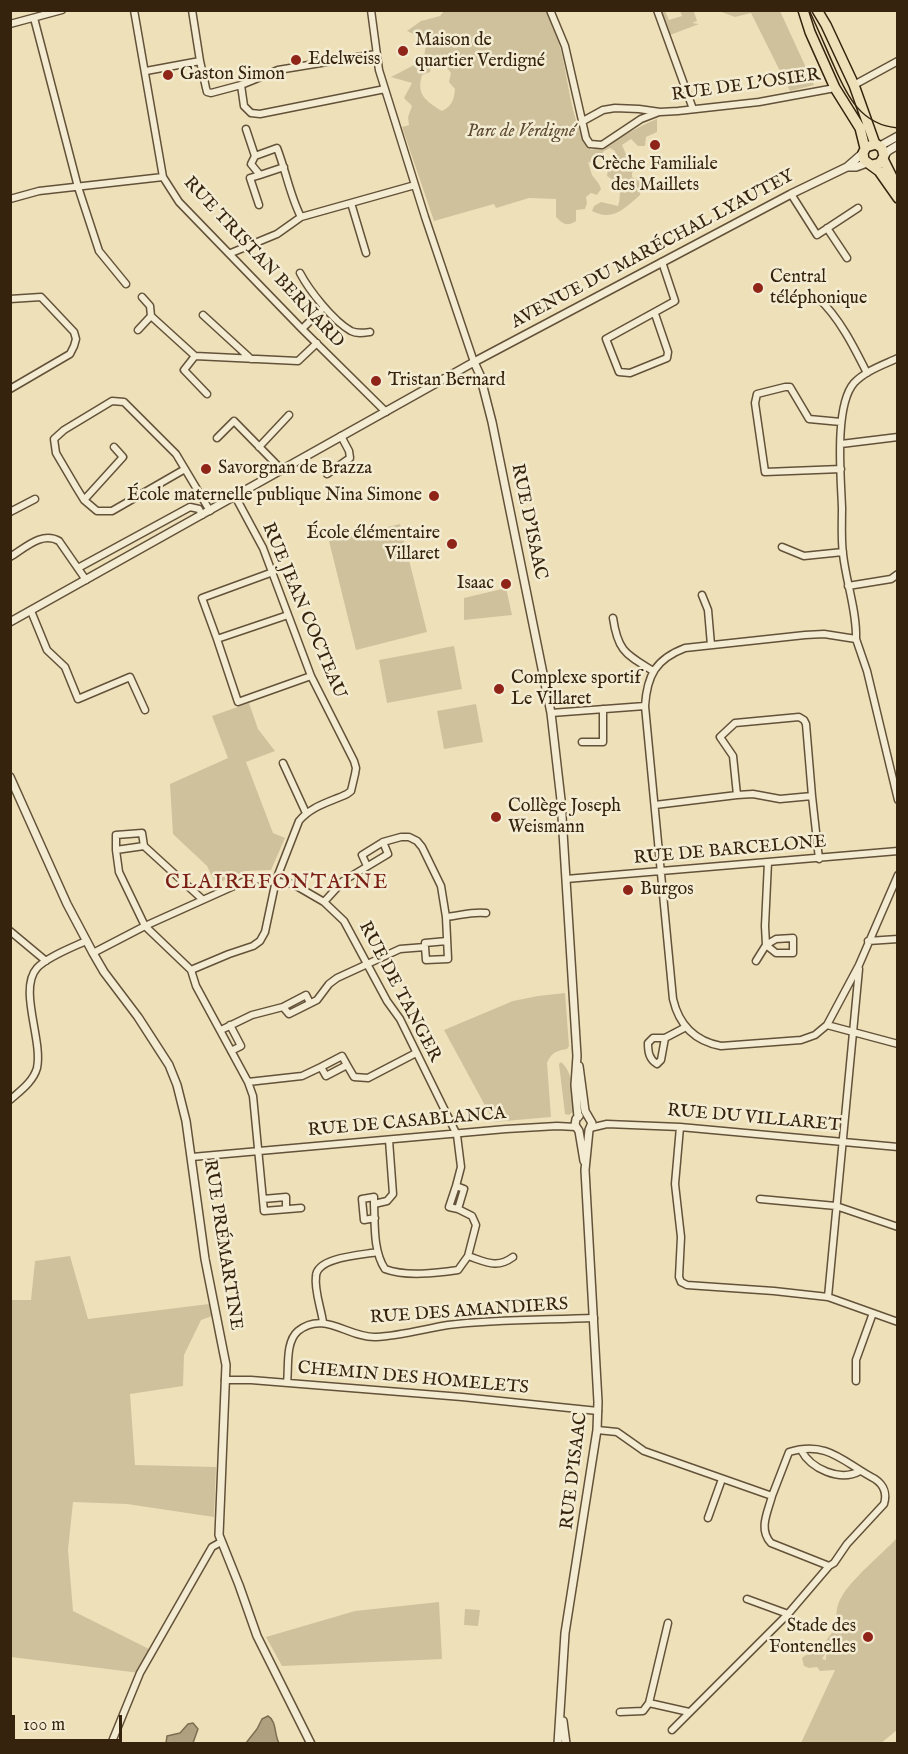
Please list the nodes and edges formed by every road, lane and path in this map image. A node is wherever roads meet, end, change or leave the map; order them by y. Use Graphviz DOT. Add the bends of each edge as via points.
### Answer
graph roads {
  1 [pos="62,10"];
  2 [pos="134,10"];
  3 [pos="192,10"];
  4 [pos="371,10"];
  5 [pos="550,10"];
  6 [pos="657,10"];
  7 [pos="803,10"];
  8 [pos="821,12"];
  9 [pos="34,18"];
  10 [pos="10,24"];
  11 [pos="376,54"];
  12 [pos="200,61"];
  13 [pos="897,61"];
  14 [pos="146,71"];
  15 [pos="241,85"];
  16 [pos="854,85"];
  17 [pos="836,88"];
  18 [pos="385,89"];
  19 [pos="693,110"];
  20 [pos="660,112"];
  21 [pos="583,121"];
  22 [pos="246,129"];
  23 [pos="897,136"];
  24 [pos="878,145"];
  25 [pos="897,145"];
  26 [pos="864,150"];
  27 [pos="255,156"];
  28 [pos="884,157"];
  29 [pos="869,164"];
  30 [pos="284,167"];
  31 [pos="847,167"];
  32 [pos="260,175"];
  33 [pos="163,177"];
  34 [pos="415,184"];
  35 [pos="78,187"];
  36 [pos="897,189"];
  37 [pos="791,194"];
  38 [pos="897,198"];
  39 [pos="10,199"];
  40 [pos="351,203"];
  41 [pos="259,205"];
  42 [pos="858,208"];
  43 [pos="301,218"];
  44 [pos="827,228"];
  45 [pos="231,253"];
  46 [pos="366,253"];
  47 [pos="847,258"];
  48 [pos="662,262"];
  49 [pos="300,273"];
  50 [pos="126,284"];
  51 [pos="142,297"];
  52 [pos="818,297"];
  53 [pos="10,299"];
  54 [pos="324,307"];
  55 [pos="655,314"];
  56 [pos="203,315"];
  57 [pos="151,316"];
  58 [pos="302,329"];
  59 [pos="138,330"];
  60 [pos="370,332"];
  61 [pos="317,343"];
  62 [pos="195,356"];
  63 [pos="897,358"];
  64 [pos="251,359"];
  65 [pos="474,362"];
  66 [pos="867,373"];
  67 [pos="10,389"];
  68 [pos="207,394"];
  69 [pos="386,412"];
  70 [pos="289,415"];
  71 [pos="841,423"];
  72 [pos="341,436"];
  73 [pos="897,436"];
  74 [pos="217,438"];
  75 [pos="841,444"];
  76 [pos="114,447"];
  77 [pos="259,447"];
  78 [pos="185,469"];
  79 [pos="281,469"];
  80 [pos="841,469"];
  81 [pos="327,474"];
  82 [pos="235,496"];
  83 [pos="35,499"];
  84 [pos="84,500"];
  85 [pos="210,511"];
  86 [pos="10,512"];
  87 [pos="202,515"];
  88 [pos="131,539"];
  89 [pos="782,547"];
  90 [pos="140,550"];
  91 [pos="843,552"];
  92 [pos="10,557"];
  93 [pos="78,568"];
  94 [pos="273,572"];
  95 [pos="897,574"];
  96 [pos="86,580"];
  97 [pos="848,586"];
  98 [pos="702,595"];
  99 [pos="31,610"];
  100 [pos="288,615"];
  101 [pos="613,618"];
  102 [pos="10,622"];
  103 [pos="217,639"];
  104 [pos="855,639"];
  105 [pos="711,645"];
  106 [pos="653,671"];
  107 [pos="311,676"];
  108 [pos="645,706"];
  109 [pos="603,709"];
  110 [pos="145,710"];
  111 [pos="551,713"];
  112 [pos="582,742"];
  113 [pos="283,763"];
  114 [pos="10,777"];
  115 [pos="737,795"];
  116 [pos="812,796"];
  117 [pos="897,800"];
  118 [pos="655,805"];
  119 [pos="306,813"];
  120 [pos="383,842"];
  121 [pos="144,846"];
  122 [pos="116,850"];
  123 [pos="897,851"];
  124 [pos="819,859"];
  125 [pos="768,862"];
  126 [pos="367,866"];
  127 [pos="660,872"];
  128 [pos="897,875"];
  129 [pos="566,879"];
  130 [pos="276,880"];
  131 [pos="202,899"];
  132 [pos="324,902"];
  133 [pos="486,913"];
  134 [pos="446,917"];
  135 [pos="145,926"];
  136 [pos="10,931"];
  137 [pos="897,939"];
  138 [pos="447,940"];
  139 [pos="86,941"];
  140 [pos="868,941"];
  141 [pos="425,947"];
  142 [pos="93,953"];
  143 [pos="46,961"];
  144 [pos="756,961"];
  145 [pos="367,963"];
  146 [pos="859,965"];
  147 [pos="191,970"];
  148 [pos="230,1025"];
  149 [pos="827,1025"];
  150 [pos="686,1027"];
  151 [pos="221,1030"];
  152 [pos="853,1032"];
  153 [pos="665,1038"];
  154 [pos="897,1044"];
  155 [pos="231,1051"];
  156 [pos="416,1053"];
  157 [pos="577,1056"];
  158 [pos="248,1082"];
  159 [pos="10,1100"];
  160 [pos="589,1123"];
  161 [pos="577,1124"];
  162 [pos="680,1127"];
  163 [pos="457,1134"];
  164 [pos="389,1140"];
  165 [pos="842,1142"];
  166 [pos="897,1147"];
  167 [pos="259,1151"];
  168 [pos="192,1157"];
  169 [pos="585,1170"];
  170 [pos="263,1199"];
  171 [pos="760,1199"];
  172 [pos="374,1203"];
  173 [pos="836,1206"];
  174 [pos="301,1208"];
  175 [pos="286,1209"];
  176 [pos="375,1218"];
  177 [pos="897,1227"];
  178 [pos="378,1252"];
  179 [pos="468,1256"];
  180 [pos="513,1257"];
  181 [pos="828,1297"];
  182 [pos="873,1313"];
  183 [pos="594,1318"];
  184 [pos="323,1322"];
  185 [pos="897,1322"];
  186 [pos="225,1380"];
  187 [pos="856,1382"];
  188 [pos="287,1383"];
  189 [pos="598,1411"];
  190 [pos="597,1430"];
  191 [pos="801,1450"];
  192 [pos="860,1471"];
  193 [pos="722,1479"];
  194 [pos="772,1496"];
  195 [pos="708,1518"];
  196 [pos="221,1542"];
  197 [pos="829,1566"];
  198 [pos="747,1599"];
  199 [pos="788,1614"];
  200 [pos="668,1623"];
  201 [pos="649,1703"];
  202 [pos="561,1704"];
  203 [pos="620,1712"];
  204 [pos="689,1712"];
  205 [pos="672,1730"];
  206 [pos="111,1743"];
  207 [pos="311,1743"];
  208 [pos="558,1743"];
  209 [pos="566,1743"];
  1 -- 9 [label="street"];
  2 -- 14 [label="street, RUE TRISTAN BERNARD"];
  3 -- 12 [label="street"];
  4 -- 11 [label="street, RUE D'ISAAC"];
  5 -- 21 [label="street" via="565,46"];
  6 -- 19 [label="street"];
  7 -- 17 [label="main road"];
  8 -- 16 [label="main road"];
  9 -- 10 [label="street"];
  9 -- 35 [label="street"];
  11 -- 15 [label="street" via="278,70"];
  11 -- 18 [label="street, RUE D'ISAAC"];
  12 -- 14 [label="street"];
  12 -- 15 [label="street" via="207,92"];
  13 -- 16 [label="street"];
  14 -- 33 [label="street, RUE TRISTAN BERNARD"];
  15 -- 18 [label="street" via="244,106 251,113 260,114"];
  16 -- 24 [label="main road"];
  17 -- 19 [label="street, RUE DE L'OSIER"];
  17 -- 26 [label="main road" via="861,128"];
  18 -- 34 [label="street, RUE D'ISAAC"];
  19 -- 20 [label="street, RUE DE L'OSIER"];
  20 -- 21 [label="street, RUE DE L'OSIER" via="615,108"];
  20 -- 21 [label="street, RUE DE L'OSIER" via="599,145 587,140"];
  22 -- 27 [label="street"];
  23 -- 24 [label="street"];
  24 -- 26 [label="main road"];
  24 -- 28 [label="main road" via="884,150"];
  25 -- 28 [label="street"];
  26 -- 29 [label="main road" via="863,159"];
  26 -- 31 [label="street, AVENUE DU MARÉCHAL LYAUTEY"];
  27 -- 30 [label="street" via="278,148"];
  27 -- 32 [label="street" via="251,164"];
  28 -- 29 [label="main road" via="878,165"];
  28 -- 36 [label="main road"];
  29 -- 31 [label="street, AVENUE DU MARÉCHAL LYAUTEY"];
  29 -- 38 [label="main road" via="881,172"];
  30 -- 32 [label="street"];
  30 -- 43 [label="street"];
  31 -- 37 [label="street, AVENUE DU MARÉCHAL LYAUTEY"];
  32 -- 41 [label="street" via="250,178"];
  33 -- 35 [label="street"];
  33 -- 45 [label="street, RUE TRISTAN BERNARD" via="179,202"];
  34 -- 40 [label="street"];
  34 -- 65 [label="street, RUE D'ISAAC"];
  35 -- 39 [label="street"];
  35 -- 50 [label="street" via="99,251"];
  37 -- 44 [label="street" via="818,235"];
  37 -- 48 [label="street, AVENUE DU MARÉCHAL LYAUTEY"];
  40 -- 43 [label="street"];
  40 -- 46 [label="street"];
  42 -- 44 [label="street"];
  43 -- 45 [label="street" via="277,234"];
  44 -- 47 [label="street"];
  45 -- 58 [label="street, RUE TRISTAN BERNARD"];
  48 -- 55 [label="street" via="675,301"];
  48 -- 65 [label="street, AVENUE DU MARÉCHAL LYAUTEY"];
  49 -- 54 [label="street"];
  51 -- 57 [label="street" via="150,306"];
  52 -- 66 [label="street" via="855,348"];
  53 -- 67 [label="street" via="46,300 76,339 70,354"];
  54 -- 58 [label="street"];
  54 -- 60 [label="street" via="351,331"];
  55 -- 55 [label="street" via="606,339 619,372 630,373 667,358"];
  56 -- 64 [label="street"];
  57 -- 59 [label="street"];
  57 -- 62 [label="street"];
  58 -- 61 [label="street, RUE TRISTAN BERNARD"];
  61 -- 64 [label="street" via="298,361"];
  61 -- 69 [label="street, RUE TRISTAN BERNARD"];
  62 -- 64 [label="street"];
  62 -- 68 [label="street" via="184,370"];
  63 -- 66 [label="street"];
  65 -- 69 [label="street, AVENUE DU MARÉCHAL LYAUTEY"];
  65 -- 111 [label="street, RUE D'ISAAC" via="492,422"];
  66 -- 71 [label="street" via="853,383"];
  69 -- 72 [label="street, AVENUE DU MARÉCHAL LYAUTEY"];
  70 -- 77 [label="street"];
  71 -- 75 [label="street"];
  71 -- 80 [label="street" via="809,419 790,387 757,394 765,471"];
  72 -- 79 [label="street, AVENUE DU MARÉCHAL LYAUTEY"];
  72 -- 81 [label="street" via="350,458"];
  73 -- 75 [label="street"];
  74 -- 77 [label="street" via="234,421"];
  75 -- 80 [label="street"];
  76 -- 84 [label="street" via="123,457"];
  77 -- 79 [label="street"];
  78 -- 84 [label="street" via="111,511 96,511"];
  78 -- 84 [label="street" via="176,454 129,406 112,401 54,439 56,453"];
  78 -- 85 [label="street"];
  79 -- 82 [label="street, AVENUE DU MARÉCHAL LYAUTEY"];
  80 -- 91 [label="street"];
  82 -- 85 [label="street, AVENUE DU MARÉCHAL LYAUTEY"];
  82 -- 94 [label="street, RUE JEAN COCTEAU"];
  83 -- 86 [label="street"];
  85 -- 87 [label="street, AVENUE DU MARÉCHAL LYAUTEY"];
  87 -- 88 [label="street" via="199,509 190,507"];
  87 -- 90 [label="street, AVENUE DU MARÉCHAL LYAUTEY"];
  88 -- 90 [label="street"];
  88 -- 93 [label="street"];
  89 -- 91 [label="street" via="804,556"];
  90 -- 96 [label="street, AVENUE DU MARÉCHAL LYAUTEY"];
  91 -- 97 [label="street"];
  92 -- 93 [label="street" via="39,539 54,538"];
  93 -- 96 [label="street"];
  94 -- 100 [label="street, RUE JEAN COCTEAU"];
  94 -- 103 [label="street" via="202,598"];
  95 -- 97 [label="street" via="891,579"];
  96 -- 99 [label="street, AVENUE DU MARÉCHAL LYAUTEY"];
  97 -- 104 [label="street"];
  98 -- 105 [label="street" via="708,610"];
  99 -- 102 [label="street, AVENUE DU MARÉCHAL LYAUTEY"];
  99 -- 110 [label="street" via="47,650 65,667 78,699 130,677"];
  100 -- 103 [label="street"];
  100 -- 107 [label="street, RUE JEAN COCTEAU"];
  101 -- 106 [label="street" via="620,647"];
  103 -- 107 [label="street" via="238,702"];
  104 -- 105 [label="street" via="814,635"];
  104 -- 117 [label="street" via="867,671"];
  105 -- 106 [label="street" via="673,652"];
  106 -- 108 [label="street" via="646,687"];
  107 -- 119 [label="street, RUE JEAN COCTEAU" via="356,768 347,794"];
  108 -- 109 [label="street"];
  108 -- 118 [label="street"];
  109 -- 111 [label="street"];
  109 -- 112 [label="street" via="603,742"];
  111 -- 129 [label="street, RUE D'ISAAC"];
  113 -- 119 [label="street"];
  114 -- 139 [label="street, RUE PRÉMARTINE"];
  115 -- 116 [label="street"];
  115 -- 116 [label="street" via="733,756 720,737 735,723 799,717 806,724"];
  115 -- 118 [label="street"];
  116 -- 124 [label="street"];
  118 -- 127 [label="street"];
  119 -- 130 [label="street"];
  120 -- 126 [label="street" via="362,855"];
  120 -- 126 [label="street" via="388,854"];
  120 -- 134 [label="street" via="401,837 417,841 441,886"];
  121 -- 122 [label="street"];
  121 -- 122 [label="street" via="142,833 116,835"];
  121 -- 131 [label="street"];
  122 -- 135 [label="street" via="118,872"];
  123 -- 124 [label="street, RUE DE BARCELONE"];
  124 -- 125 [label="street, RUE DE BARCELONE"];
  125 -- 127 [label="street, RUE DE BARCELONE"];
  125 -- 144 [label="street" via="766,945"];
  126 -- 132 [label="street" via="343,881"];
  127 -- 129 [label="street, RUE DE BARCELONE"];
  127 -- 150 [label="street" via="673,999 677,1015"];
  128 -- 140 [label="street"];
  129 -- 157 [label="street, RUE D'ISAAC"];
  130 -- 131 [label="street, RUE DE TANGER" via="245,881"];
  130 -- 132 [label="street, RUE DE TANGER" via="293,884"];
  130 -- 147 [label="street" via="260,941"];
  131 -- 135 [label="street, RUE DE TANGER"];
  132 -- 145 [label="street, RUE DE TANGER" via="344,921"];
  133 -- 134 [label="street"];
  134 -- 138 [label="street"];
  135 -- 142 [label="street, RUE DE TANGER"];
  135 -- 147 [label="street"];
  136 -- 143 [label="street"];
  137 -- 140 [label="street"];
  138 -- 141 [label="street" via="425,943"];
  138 -- 141 [label="street" via="448,958 426,960"];
  139 -- 142 [label="street, RUE PRÉMARTINE"];
  139 -- 143 [label="street"];
  140 -- 146 [label="street"];
  141 -- 145 [label="street" via="400,949"];
  142 -- 168 [label="street, RUE PRÉMARTINE" via="169,1065"];
  143 -- 159 [label="street" via="30,983 37,1068 26,1086"];
  145 -- 148 [label="street" via="337,978 317,1000 289,1014 283,1007"];
  145 -- 156 [label="street, RUE DE TANGER"];
  146 -- 149 [label="street"];
  146 -- 152 [label="street"];
  147 -- 151 [label="street"];
  148 -- 151 [label="street"];
  148 -- 155 [label="street" via="241,1046"];
  149 -- 150 [label="street" via="801,1040 720,1046 700,1039"];
  149 -- 152 [label="street"];
  150 -- 153 [label="street"];
  151 -- 155 [label="street"];
  152 -- 154 [label="street"];
  152 -- 165 [label="street"];
  155 -- 158 [label="street"];
  156 -- 158 [label="street" via="368,1078 354,1077 346,1065 326,1076 321,1067 302,1076"];
  156 -- 163 [label="street, RUE DE TANGER"];
  157 -- 160 [label="street, RUE D'ISAAC"];
  157 -- 161 [label="street, RUE D'ISAAC"];
  158 -- 167 [label="street"];
  160 -- 161 [label="street"];
  160 -- 161 [label="street" via="583,1132"];
  160 -- 162 [label="street, RUE DU VILLARET"];
  160 -- 169 [label="street, RUE D'ISAAC"];
  161 -- 163 [label="street, RUE DE CASABLANCA"];
  161 -- 169 [label="street, RUE D'ISAAC"];
  162 -- 165 [label="street, RUE DU VILLARET"];
  162 -- 181 [label="street" via="675,1184 681,1282"];
  163 -- 164 [label="street, RUE DE CASABLANCA"];
  163 -- 179 [label="street, RUE DE TANGER" via="461,1167 456,1186 464,1189 458,1209 472,1216 476,1225"];
  164 -- 167 [label="street, RUE DE CASABLANCA"];
  164 -- 172 [label="street" via="393,1194"];
  165 -- 166 [label="street, RUE DU VILLARET"];
  165 -- 173 [label="street"];
  167 -- 168 [label="street, RUE DE CASABLANCA"];
  167 -- 170 [label="street"];
  168 -- 186 [label="street, RUE PRÉMARTINE" via="205,1259 224,1351"];
  169 -- 183 [label="street, RUE D'ISAAC"];
  170 -- 175 [label="street" via="264,1211"];
  170 -- 175 [label="street" via="286,1197"];
  171 -- 173 [label="street"];
  172 -- 176 [label="street"];
  172 -- 176 [label="street" via="374,1197 362,1198 364,1220"];
  173 -- 177 [label="street"];
  173 -- 181 [label="street"];
  174 -- 175 [label="street"];
  176 -- 178 [label="street"];
  178 -- 179 [label="street" via="385,1269 404,1274 458,1270"];
  178 -- 184 [label="street" via="327,1262 318,1268 316,1283"];
  179 -- 180 [label="street" via="493,1264"];
  181 -- 182 [label="street"];
  182 -- 185 [label="street"];
  182 -- 187 [label="street" via="856,1360"];
  183 -- 184 [label="street, RUE DES AMANDIERS" via="450,1325 373,1337"];
  183 -- 189 [label="street, RUE D'ISAAC"];
  184 -- 188 [label="street" via="296,1332 291,1341"];
  186 -- 188 [label="street, CHEMIN DES HOMELETS"];
  186 -- 196 [label="street, RUE PRÉMARTINE" via="218,1529"];
  188 -- 189 [label="street, CHEMIN DES HOMELETS"];
  189 -- 190 [label="street, RUE D'ISAAC"];
  190 -- 193 [label="street" via="617,1432 644,1451"];
  190 -- 202 [label="street, RUE D'ISAAC" via="565,1633"];
  191 -- 192 [label="street" via="832,1452"];
  191 -- 192 [label="street" via="806,1458 828,1472 841,1476"];
  191 -- 194 [label="street" via="789,1452"];
  192 -- 197 [label="street" via="880,1482 886,1497 884,1504"];
  193 -- 194 [label="street"];
  193 -- 195 [label="street"];
  194 -- 197 [label="street" via="764,1525 765,1537"];
  196 -- 206 [label="street" via="213,1547 140,1673"];
  196 -- 207 [label="street, RUE PRÉMARTINE" via="257,1636"];
  197 -- 199 [label="street"];
  198 -- 199 [label="street"];
  199 -- 204 [label="street"];
  200 -- 201 [label="street"];
  201 -- 203 [label="street" via="644,1710"];
  201 -- 204 [label="street"];
  202 -- 208 [label="street, RUE D'ISAAC"];
  202 -- 209 [label="street, RUE D'ISAAC"];
  204 -- 205 [label="street"];
}
